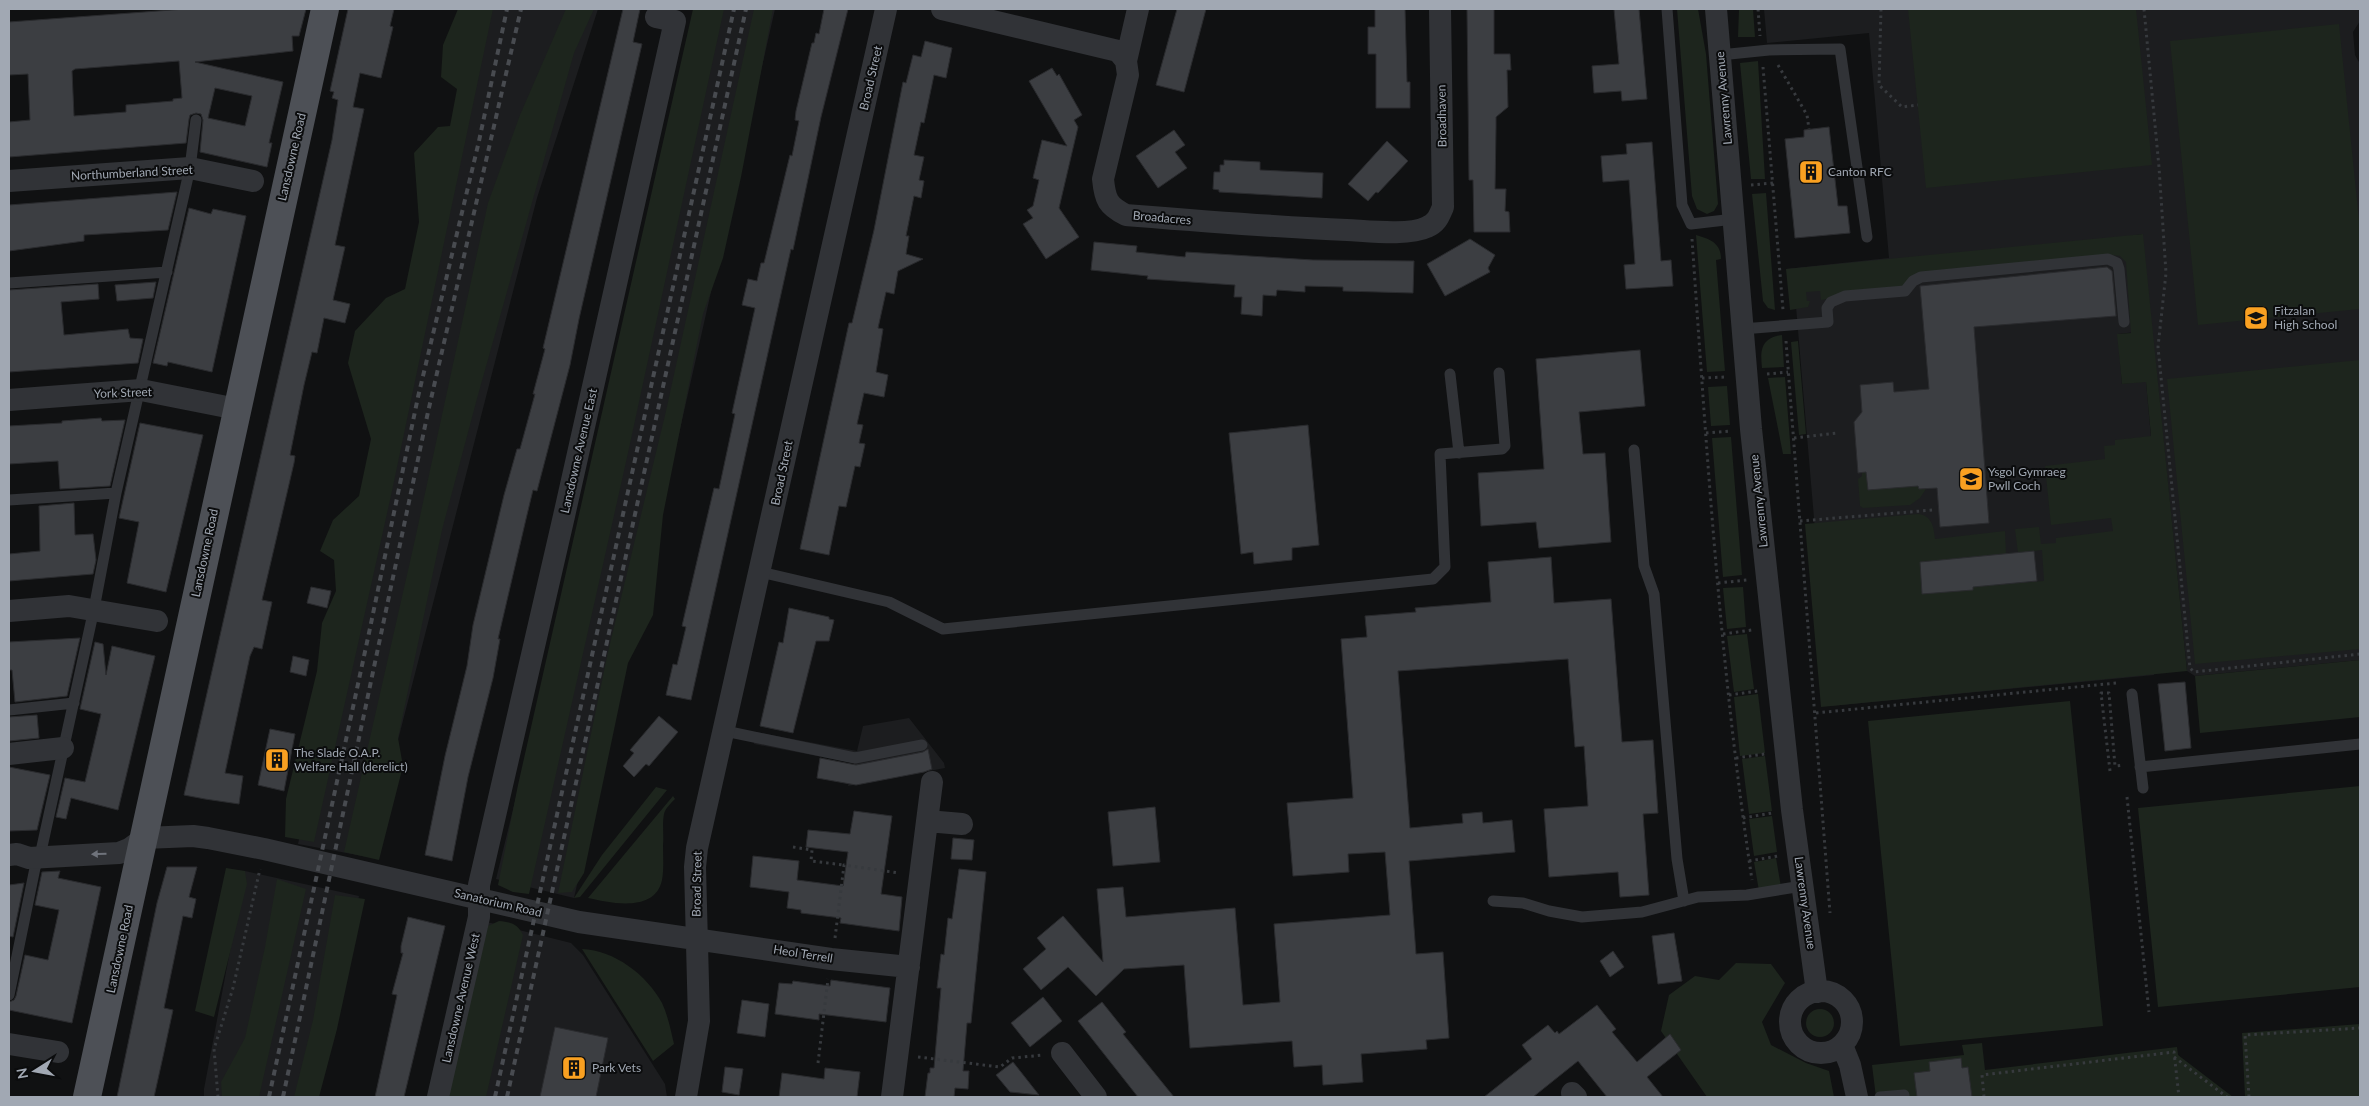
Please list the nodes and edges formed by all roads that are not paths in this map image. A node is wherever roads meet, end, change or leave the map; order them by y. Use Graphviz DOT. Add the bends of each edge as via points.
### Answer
graph roads {
  1 [pos="326,9"];
  2 [pos="886,9"];
  3 [pos="942,9"];
  4 [pos="1138,9"];
  5 [pos="1440,9"];
  6 [pos="1667,9"];
  7 [pos="1716,9"];
  8 [pos="656,17"];
  9 [pos="1720,55"];
  10 [pos="1126,61"];
  11 [pos="196,120"];
  12 [pos="190,168"];
  13 [pos="9,181"];
  14 [pos="254,181"];
  15 [pos="1734,219"];
  16 [pos="1437,221"];
  17 [pos="1867,237"];
  18 [pos="167,272"];
  19 [pos="9,283"];
  20 [pos="2124,322"];
  21 [pos="1742,329"];
  22 [pos="1499,373"];
  23 [pos="1450,374"];
  24 [pos="141,390"];
  25 [pos="9,400"];
  26 [pos="237,408"];
  27 [pos="1634,450"];
  28 [pos="1459,453"];
  29 [pos="116,493"];
  30 [pos="9,500"];
  31 [pos="760,572"];
  32 [pos="94,609"];
  33 [pos="9,610"];
  34 [pos="157,621"];
  35 [pos="2132,694"];
  36 [pos="74,703"];
  37 [pos="9,710"];
  38 [pos="725,730"];
  39 [pos="2360,744"];
  40 [pos="922,745"];
  41 [pos="64,748"];
  42 [pos="9,754"];
  43 [pos="2140,767"];
  44 [pos="932,782"];
  45 [pos="2143,788"];
  46 [pos="927,821"];
  47 [pos="962,824"];
  48 [pos="144,838"];
  49 [pos="9,855"];
  50 [pos="40,856"];
  51 [pos="1802,886"];
  52 [pos="479,898"];
  53 [pos="1493,901"];
  54 [pos="1684,901"];
  55 [pos="697,939"];
  56 [pos="13,954"];
  57 [pos="909,967"];
  58 [pos="1817,992"];
  59 [pos="9,995"];
  60 [pos="9,1044"];
  61 [pos="1842,1045"];
  62 [pos="58,1052"];
  63 [pos="1062,1053"];
  64 [pos="87,1097"];
  65 [pos="438,1097"];
  66 [pos="686,1097"];
  67 [pos="892,1097"];
  68 [pos="1096,1097"];
  69 [pos="1857,1097"];
  70 [pos="1880,1097"];
  71 [pos="1904,1097"];
  1 -- 26 [label="main road, Lansdowne Road"];
  2 -- 31 [label="street, Broad Street"];
  3 -- 10 [label="street" via="1106,47 1118,52"];
  4 -- 10 [label="street, Broadacres"];
  5 -- 16 [label="street, Broadhaven" via="1443,207"];
  6 -- 15 [label="lane" via="1682,204 1691,224"];
  7 -- 9 [label="street, Lawrenny Avenue"];
  8 -- 52 [label="street, Lansdowne Avenue East" via="675,21 479,885"];
  9 -- 15 [label="street, Lawrenny Avenue"];
  9 -- 17 [label="lane" via="1840,48"];
  10 -- 16 [label="street, Broadacres" via="1128,75 1102,179 1104,196 1113,208 1126,215 1266,227 1367,231 1410,231 1426,228"];
  11 -- 12 [label="lane"];
  12 -- 13 [label="street, Northumberland Street"];
  12 -- 14 [label="street, Northumberland Street"];
  12 -- 18 [label="lane"];
  15 -- 21 [label="street, Lawrenny Avenue"];
  18 -- 19 [label="lane"];
  18 -- 24 [label="lane"];
  20 -- 21 [label="lane" via="2119,269 2117,263 2108,259 1921,278 1913,281 1905,292 1837,298 1827,308 1828,322"];
  21 -- 51 [label="street, Lawrenny Avenue" via="1785,752"];
  22 -- 28 [label="lane" via="1505,446 1502,449"];
  23 -- 28 [label="lane"];
  24 -- 25 [label="street, York Street"];
  24 -- 26 [label="street, York Street"];
  24 -- 29 [label="lane"];
  26 -- 48 [label="main road, Lansdowne Road"];
  27 -- 54 [label="lane" via="1644,566 1654,594 1677,859"];
  28 -- 31 [label="lane" via="1440,454 1445,567 1433,579 943,629 889,602"];
  29 -- 30 [label="lane"];
  29 -- 32 [label="lane"];
  31 -- 38 [label="street, Broad Street"];
  32 -- 33 [label="street" via="69,606"];
  32 -- 34 [label="street"];
  32 -- 36 [label="lane"];
  35 -- 43 [label="lane"];
  36 -- 37 [label="lane"];
  36 -- 41 [label="lane"];
  38 -- 40 [label="lane" via="855,758"];
  38 -- 55 [label="street, Broad Street" via="697,848"];
  39 -- 43 [label="lane"];
  41 -- 42 [label="street"];
  41 -- 50 [label="lane"];
  43 -- 45 [label="lane"];
  44 -- 46 [label="street"];
  46 -- 47 [label="street"];
  46 -- 57 [label="street"];
  48 -- 50 [label="street, one-way" via="119,853"];
  48 -- 52 [label="street, Sanatorium Road" via="194,836"];
  48 -- 64 [label="main road, Lansdowne Road"];
  49 -- 50 [label="street"];
  50 -- 56 [label="lane"];
  51 -- 54 [label="lane"];
  51 -- 58 [label="street, Lawrenny Avenue"];
  52 -- 55 [label="street, Sanatorium Road" via="579,922"];
  52 -- 65 [label="street, Lansdowne Avenue West" via="479,917"];
  53 -- 54 [label="lane" via="1523,903 1582,917 1642,912"];
  55 -- 57 [label="street, Heol Terrell"];
  55 -- 66 [label="street" via="699,1021"];
  56 -- 59 [label="lane"];
  57 -- 67 [label="street"];
  58 -- 61 [label="street" via="1836,995 1849,1009 1851,1028"];
  58 -- 61 [label="street" via="1807,995 1792,1010 1793,1035 1802,1048 1812,1052 1828,1052"];
  60 -- 62 [label="street"];
  61 -- 69 [label="street"];
  63 -- 68 [label="street"];
  70 -- 71 [label="lane"];
}
